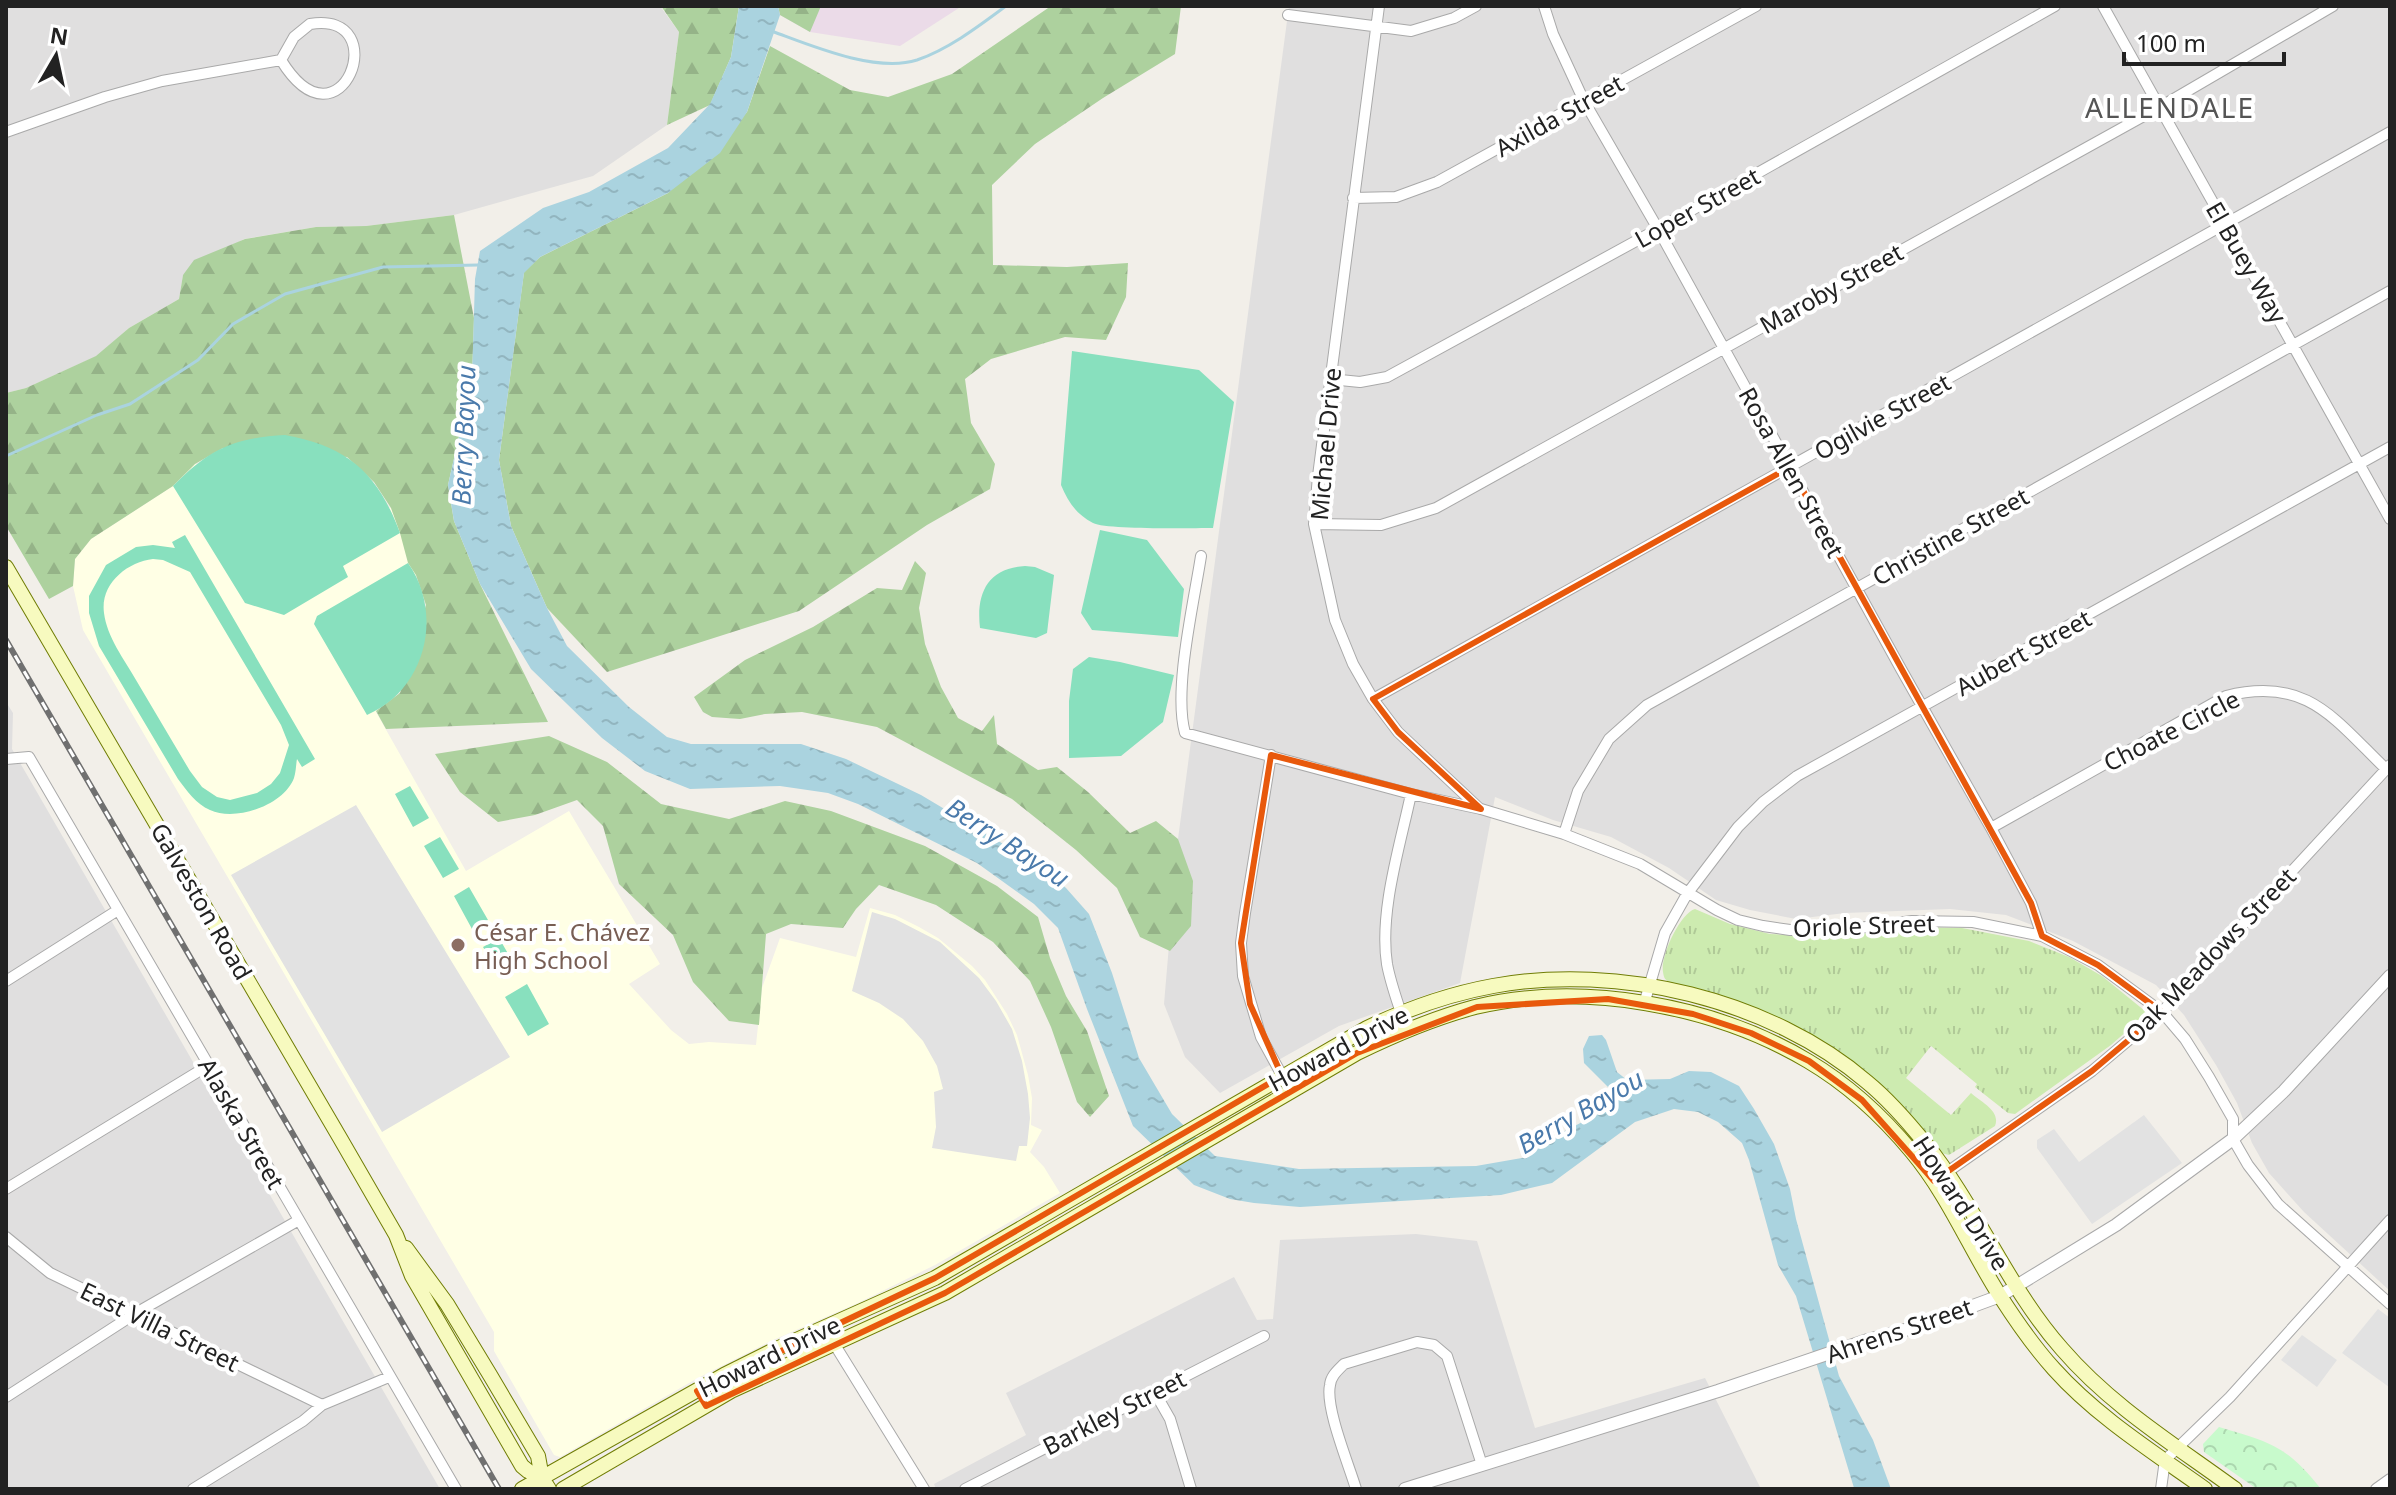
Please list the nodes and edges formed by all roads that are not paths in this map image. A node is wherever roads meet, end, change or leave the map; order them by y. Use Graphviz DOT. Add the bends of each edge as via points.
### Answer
graph roads {
  1 [pos="1379,6"];
  2 [pos="1476,6"];
  3 [pos="1544,6"];
  4 [pos="1756,6"];
  5 [pos="2055,6"];
  6 [pos="2103,6"];
  7 [pos="2333,6"];
  8 [pos="1288,15"];
  9 [pos="1376,27"];
  10 [pos="281,60"];
  11 [pos="1584,101"];
  12 [pos="2160,107"];
  13 [pos="6,132"];
  14 [pos="2390,132"];
  15 [pos="1353,198"];
  16 [pos="2225,225"];
  17 [pos="1658,229"];
  18 [pos="2390,291"];
  19 [pos="2293,344"];
  20 [pos="1723,348"];
  21 [pos="1330,379"];
  22 [pos="2390,447"];
  23 [pos="2359,464"];
  24 [pos="1790,467"];
  25 [pos="2390,519"];
  26 [pos="1314,524"];
  27 [pos="1201,556"];
  28 [pos="6,567"];
  29 [pos="1856,589"];
  30 [pos="1373,699"];
  31 [pos="1924,707"];
  32 [pos="1271,755"];
  33 [pos="6,759"];
  34 [pos="2388,767"];
  35 [pos="1411,794"];
  36 [pos="1481,809"];
  37 [pos="1991,828"];
  38 [pos="1564,834"];
  39 [pos="1687,894"];
  40 [pos="118,910"];
  41 [pos="2042,936"];
  42 [pos="2390,976"];
  43 [pos="6,981"];
  44 [pos="1526,981"];
  45 [pos="1649,986"];
  46 [pos="1528,999"];
  47 [pos="1644,1004"];
  48 [pos="1401,1012"];
  49 [pos="2162,1012"];
  50 [pos="1406,1029"];
  51 [pos="1787,1030"];
  52 [pos="1778,1046"];
  53 [pos="209,1065"];
  54 [pos="1282,1076"];
  55 [pos="1291,1092"];
  56 [pos="2233,1139"];
  57 [pos="1947,1172"];
  58 [pos="1934,1181"];
  59 [pos="6,1189"];
  60 [pos="1061,1203"];
  61 [pos="299,1220"];
  62 [pos="1070,1220"];
  63 [pos="2390,1220"];
  64 [pos="396,1235"];
  65 [pos="6,1237"];
  66 [pos="2347,1267"];
  67 [pos="935,1278"];
  68 [pos="2016,1286"];
  69 [pos="945,1293"];
  70 [pos="2000,1296"];
  71 [pos="2390,1304"];
  72 [pos="136,1313"];
  73 [pos="459,1323"];
  74 [pos="825,1329"];
  75 [pos="444,1332"];
  76 [pos="1264,1336"];
  77 [pos="834,1343"];
  78 [pos="389,1377"];
  79 [pos="697,1391"];
  80 [pos="1154,1391"];
  81 [pos="6,1397"];
  82 [pos="322,1405"];
  83 [pos="706,1406"];
  84 [pos="2179,1448"];
  85 [pos="2165,1460"];
  86 [pos="1482,1465"];
  87 [pos="2390,1479"];
  88 [pos="545,1483"];
  89 [pos="193,1489"];
  90 [pos="456,1489"];
  91 [pos="522,1489"];
  92 [pos="563,1489"];
  93 [pos="924,1489"];
  94 [pos="965,1489"];
  95 [pos="1191,1489"];
  96 [pos="1356,1489"];
  97 [pos="1405,1489"];
  98 [pos="2161,1489"];
  99 [pos="2205,1489"];
  100 [pos="2235,1489"];
  101 [pos="2376,1489"];
  1 -- 9 [label="street, Michael Drive"];
  2 -- 9 [label="street" via="1411,31"];
  3 -- 11 [label="street, Rosa Allen Street"];
  4 -- 11 [label="street, Axilda Street"];
  5 -- 17 [label="street, Loper Street"];
  6 -- 12 [label="street, El Buey Way"];
  7 -- 12 [label="street, Maroby Street"];
  8 -- 9 [label="street"];
  9 -- 15 [label="street, Michael Drive"];
  10 -- 10 [label="street" via="297,84 322,93 347,81 355,55 346,34 318,23 300,30"];
  10 -- 13 [label="street" via="147,85"];
  11 -- 15 [label="street, Axilda Street" via="1437,182 1396,197"];
  11 -- 17 [label="street, Rosa Allen Street"];
  12 -- 16 [label="street, El Buey Way"];
  12 -- 20 [label="street, Maroby Street"];
  14 -- 16 [label="street, Ogilvie Street"];
  15 -- 21 [label="street, Michael Drive"];
  16 -- 19 [label="street, El Buey Way"];
  16 -- 24 [label="street, Ogilvie Street"];
  17 -- 20 [label="street, Rosa Allen Street"];
  17 -- 21 [label="street, Loper Street" via="1387,377 1360,382"];
  18 -- 19 [label="street, Christine Street"];
  19 -- 23 [label="street, El Buey Way"];
  19 -- 29 [label="street, Christine Street"];
  20 -- 24 [label="street, Rosa Allen Street"];
  20 -- 26 [label="street, Maroby Street" via="1436,508 1381,525"];
  21 -- 26 [label="street, Michael Drive"];
  22 -- 23 [label="street, Aubert Street"];
  23 -- 25 [label="street, El Buey Way"];
  23 -- 31 [label="street, Aubert Street"];
  24 -- 29 [label="street, Rosa Allen Street"];
  24 -- 30 [label="street, Ogilvie Street"];
  26 -- 30 [label="street, Michael Drive" via="1335,620"];
  27 -- 32 [label="street, Oriole Street" via="1185,662 1185,733"];
  28 -- 64 [label="main road, Galveston Road"];
  29 -- 31 [label="street, Rosa Allen Street"];
  29 -- 38 [label="street, Christine Street" via="1647,705 1609,739 1578,791"];
  30 -- 36 [label="street, Michael Drive" via="1398,732"];
  31 -- 37 [label="street, Rosa Allen Street"];
  31 -- 39 [label="street, Aubert Street" via="1797,776 1763,802"];
  32 -- 35 [label="street, Oriole Street"];
  32 -- 54 [label="street" via="1241,943 1250,1004"];
  33 -- 40 [label="street, Alaska Street" via="29,757"];
  34 -- 37 [label="street, Choate Circle" via="2321,706 2283,691 2248,691 2226,696"];
  34 -- 49 [label="street, Oak Meadows Street"];
  35 -- 36 [label="street, Oriole Street"];
  35 -- 48 [label="street" via="1386,943"];
  36 -- 38 [label="street, Oriole Street"];
  37 -- 41 [label="street, Rosa Allen Street" via="2031,903"];
  38 -- 39 [label="street, Oriole Street" via="1640,864"];
  39 -- 41 [label="street, Oriole Street" via="1738,920 1790,930 1973,922"];
  39 -- 45 [label="street, Aubert Street" via="1665,933"];
  40 -- 43 [label="street"];
  40 -- 53 [label="street, Alaska Street"];
  41 -- 49 [label="street, Oriole Street" via="2098,965"];
  42 -- 56 [label="street, Ahrens Street"];
  44 -- 45 [label="main road, Howard Drive"];
  44 -- 46 [label="main road"];
  44 -- 48 [label="main road, Howard Drive"];
  45 -- 47 [label="street, Aubert Street"];
  45 -- 51 [label="main road, Howard Drive" via="1729,1005"];
  46 -- 47 [label="main road, Howard Drive"];
  46 -- 50 [label="main road, Howard Drive" via="1477,1007"];
  47 -- 52 [label="main road, Howard Drive" via="1725,1023"];
  48 -- 50 [label="street"];
  48 -- 54 [label="main road, Howard Drive"];
  49 -- 56 [label="street, Oriole Street" via="2185,1039 2233,1119"];
  49 -- 57 [label="street, Oak Meadows Street" via="2092,1071"];
  50 -- 55 [label="main road, Howard Drive"];
  51 -- 52 [label="main road"];
  51 -- 57 [label="main road, Howard Drive" via="1867,1082"];
  52 -- 58 [label="main road, Howard Drive" via="1809,1061 1862,1100"];
  53 -- 59 [label="street"];
  53 -- 61 [label="street, Alaska Street"];
  54 -- 55 [label="street"];
  54 -- 60 [label="main road, Howard Drive"];
  55 -- 62 [label="main road, Howard Drive"];
  56 -- 66 [label="street, Oriole Street" via="2278,1204"];
  56 -- 68 [label="street, Ahrens Street" via="2116,1225"];
  57 -- 58 [label="street, Oak Meadows Street"];
  57 -- 68 [label="main road, Howard Drive"];
  58 -- 70 [label="main road, Howard Drive"];
  60 -- 62 [label="main road"];
  60 -- 67 [label="main road, Howard Drive"];
  61 -- 72 [label="street"];
  61 -- 78 [label="street, Alaska Street"];
  62 -- 69 [label="main road, Howard Drive"];
  63 -- 66 [label="street"];
  64 -- 73 [label="main road, Galveston Road"];
  64 -- 75 [label="main road, Galveston Road"];
  65 -- 72 [label="street, East Villa Street" via="50,1273"];
  66 -- 71 [label="street, Oriole Street"];
  66 -- 84 [label="street"];
  67 -- 69 [label="main road"];
  67 -- 74 [label="main road, Howard Drive"];
  68 -- 70 [label="street, Ahrens Street"];
  68 -- 84 [label="main road, Howard Drive" via="2084,1373"];
  69 -- 77 [label="main road, Howard Drive"];
  70 -- 85 [label="main road, Howard Drive" via="2054,1370"];
  70 -- 86 [label="street, Ahrens Street"];
  72 -- 81 [label="street"];
  72 -- 82 [label="street, East Villa Street"];
  73 -- 75 [label="main road"];
  73 -- 88 [label="main road, Galveston Road" via="538,1456"];
  74 -- 77 [label="street"];
  74 -- 79 [label="main road, Howard Drive"];
  75 -- 88 [label="main road, Galveston Road" via="522,1466"];
  76 -- 80 [label="street, Barkley Street"];
  77 -- 83 [label="main road, Howard Drive"];
  77 -- 93 [label="street"];
  78 -- 82 [label="street"];
  78 -- 90 [label="street, Alaska Street"];
  79 -- 83 [label="main road"];
  79 -- 88 [label="main road, Howard Drive"];
  80 -- 94 [label="street, Barkley Street"];
  80 -- 95 [label="street" via="1170,1419"];
  82 -- 89 [label="street"];
  83 -- 92 [label="main road, Howard Drive"];
  84 -- 85 [label="street"];
  84 -- 100 [label="main road, Howard Drive"];
  85 -- 98 [label="street"];
  85 -- 99 [label="main road, Howard Drive"];
  86 -- 96 [label="street" via="1447,1356 1434,1345 1417,1342 1344,1364 1334,1373 1329,1400"];
  86 -- 97 [label="street, Ahrens Street"];
  87 -- 101 [label="street"];
  88 -- 91 [label="main road, Howard Drive"];
}
